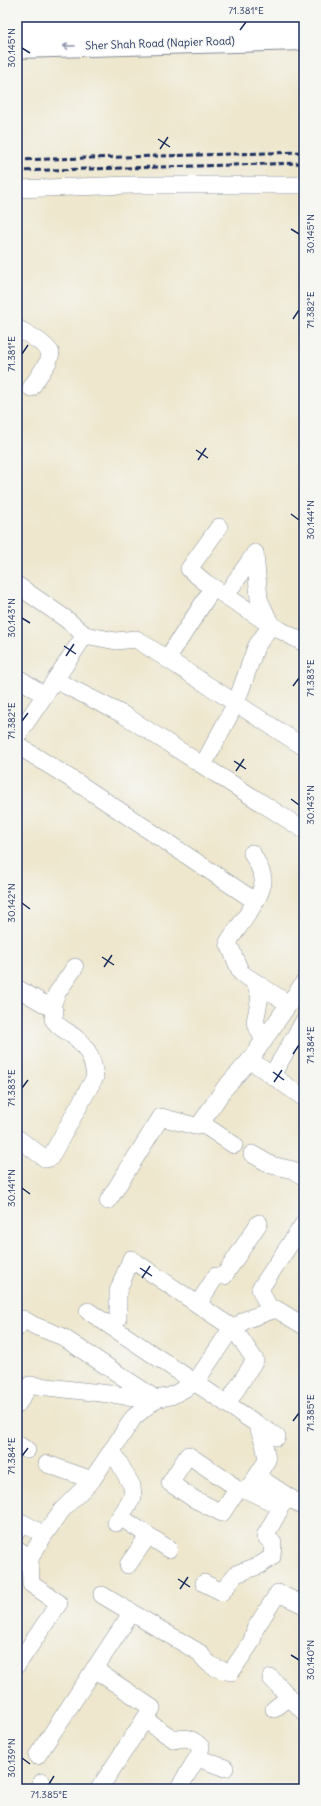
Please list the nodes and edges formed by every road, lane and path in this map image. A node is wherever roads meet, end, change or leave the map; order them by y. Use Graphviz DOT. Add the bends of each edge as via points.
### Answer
graph roads {
  1 [pos="304,20"];
  2 [pos="257,26"];
  3 [pos="17,31"];
  4 [pos="304,39"];
  5 [pos="17,47"];
  6 [pos="304,185"];
  7 [pos="17,189"];
  8 [pos="17,328"];
  9 [pos="32,388"];
  10 [pos="219,527"];
  11 [pos="17,585"];
  12 [pos="220,592"];
  13 [pos="271,625"];
  14 [pos="84,635"];
  15 [pos="304,643"];
  16 [pos="168,659"];
  17 [pos="17,677"];
  18 [pos="55,680"];
  19 [pos="44,696"];
  20 [pos="236,703"];
  21 [pos="18,735"];
  22 [pos="304,747"];
  23 [pos="203,765"];
  24 [pos="304,830"];
  25 [pos="252,853"];
  26 [pos="255,901"];
  27 [pos="75,967"];
  28 [pos="255,982"];
  29 [pos="304,982"];
  30 [pos="17,988"];
  31 [pos="288,1006"];
  32 [pos="51,1008"];
  33 [pos="304,1021"];
  34 [pos="264,1041"];
  35 [pos="250,1060"];
  36 [pos="272,1075"];
  37 [pos="304,1098"];
  38 [pos="201,1123"];
  39 [pos="17,1138"];
  40 [pos="234,1145"];
  41 [pos="252,1154"];
  42 [pos="304,1177"];
  43 [pos="108,1201"];
  44 [pos="259,1223"];
  45 [pos="304,1223"];
  46 [pos="198,1304"];
  47 [pos="270,1310"];
  48 [pos="88,1311"];
  49 [pos="19,1321"];
  50 [pos="303,1325"];
  51 [pos="112,1328"];
  52 [pos="234,1329"];
  53 [pos="195,1383"];
  54 [pos="156,1399"];
  55 [pos="227,1404"];
  56 [pos="17,1405"];
  57 [pos="257,1424"];
  58 [pos="277,1437"];
  59 [pos="112,1450"];
  60 [pos="47,1464"];
  61 [pos="92,1480"];
  62 [pos="247,1485"];
  63 [pos="276,1502"];
  64 [pos="300,1504"];
  65 [pos="17,1532"];
  66 [pos="44,1535"];
  67 [pos="148,1536"];
  68 [pos="169,1549"];
  69 [pos="23,1554"];
  70 [pos="128,1565"];
  71 [pos="204,1583"];
  72 [pos="102,1595"];
  73 [pos="304,1605"];
  74 [pos="132,1612"];
  75 [pos="17,1664"];
  76 [pos="94,1669"];
  77 [pos="271,1678"];
  78 [pos="290,1697"];
  79 [pos="274,1709"];
  80 [pos="304,1712"];
  81 [pos="144,1720"];
  82 [pos="37,1756"];
  83 [pos="198,1758"];
  84 [pos="225,1768"];
  85 [pos="99,1789"];
  86 [pos="178,1789"];
  1 -- 2 [label="main road, Sher Shah Road (Napier Road)"];
  2 -- 3 [label="main road, Sher Shah Road (Napier Road)"];
  2 -- 4 [label="main road, Sher Shah Road (Napier Road)"];
  2 -- 5 [label="main road, Sher Shah Road (Napier Road), one-way"];
  6 -- 7 [label="street" via="140,184"];
  8 -- 9 [label="street" via="48,348 51,354"];
  10 -- 12 [label="street" via="189,568"];
  11 -- 14 [label="street" via="66,619"];
  12 -- 13 [label="street"];
  12 -- 13 [label="street" via="255,553 259,599"];
  12 -- 16 [label="street"];
  13 -- 15 [label="street"];
  13 -- 20 [label="street" via="256,648"];
  14 -- 16 [label="street" via="116,641 136,639"];
  14 -- 18 [label="street"];
  16 -- 20 [label="street"];
  17 -- 19 [label="street"];
  18 -- 19 [label="street"];
  18 -- 23 [label="street" via="124,715"];
  19 -- 21 [label="street"];
  20 -- 22 [label="street"];
  20 -- 23 [label="street"];
  21 -- 26 [label="street" via="84,787"];
  23 -- 24 [label="street"];
  25 -- 26 [label="street" via="263,880 261,892"];
  26 -- 28 [label="street" via="228,942 241,973"];
  27 -- 32 [label="street" via="57,993"];
  28 -- 31 [label="street"];
  28 -- 34 [label="street" via="260,997 254,1022"];
  29 -- 31 [label="street"];
  30 -- 32 [label="street"];
  31 -- 33 [label="street"];
  31 -- 34 [label="street"];
  32 -- 39 [label="street" via="55,1012 53,1019 56,1024 81,1041 90,1054 95,1077 50,1158 46,1159"];
  33 -- 36 [label="street"];
  34 -- 35 [label="street"];
  35 -- 36 [label="street"];
  35 -- 38 [label="street" via="224,1089"];
  36 -- 37 [label="street"];
  38 -- 40 [label="street"];
  38 -- 43 [label="street" via="195,1126 161,1117"];
  41 -- 42 [label="street" via="271,1165 293,1170"];
  44 -- 46 [label="street" via="224,1276 216,1276"];
  45 -- 47 [label="street" via="260,1289"];
  46 -- 51 [label="street" via="131,1259 118,1291 118,1318"];
  46 -- 52 [label="street"];
  47 -- 50 [label="street" via="276,1309"];
  47 -- 52 [label="street" via="245,1320"];
  48 -- 51 [label="street"];
  49 -- 54 [label="street" via="60,1336"];
  51 -- 53 [label="street"];
  52 -- 53 [label="street" via="222,1341"];
  52 -- 55 [label="street" via="255,1360"];
  53 -- 54 [label="street" via="171,1396"];
  53 -- 55 [label="street"];
  54 -- 56 [label="street" via="30,1385"];
  54 -- 59 [label="street" via="134,1417"];
  55 -- 57 [label="street"];
  57 -- 58 [label="street"];
  57 -- 62 [label="street" via="267,1460"];
  59 -- 61 [label="street"];
  59 -- 67 [label="street" via="132,1486 134,1498 118,1520"];
  60 -- 61 [label="street"];
  61 -- 66 [label="street" via="62,1510"];
  62 -- 63 [label="street" via="272,1502"];
  62 -- 64 [label="street"];
  63 -- 64 [label="street"];
  63 -- 71 [label="street" via="279,1511 265,1536 273,1543 272,1557 260,1565 236,1574 222,1592"];
  65 -- 66 [label="street" via="23,1523"];
  66 -- 69 [label="street"];
  67 -- 68 [label="street"];
  67 -- 70 [label="street"];
  69 -- 75 [label="street" via="30,1584 59,1603"];
  72 -- 74 [label="street"];
  73 -- 74 [label="street" via="278,1593 255,1629 252,1641 231,1672 216,1669 205,1662 200,1653"];
  74 -- 76 [label="street"];
  76 -- 81 [label="street" via="152,1708"];
  76 -- 82 [label="street"];
  77 -- 78 [label="street"];
  78 -- 79 [label="street"];
  78 -- 80 [label="street"];
  81 -- 83 [label="street" via="175,1740 187,1738 194,1741 201,1747"];
  81 -- 85 [label="street"];
  83 -- 84 [label="street"];
  83 -- 86 [label="street"];
}
